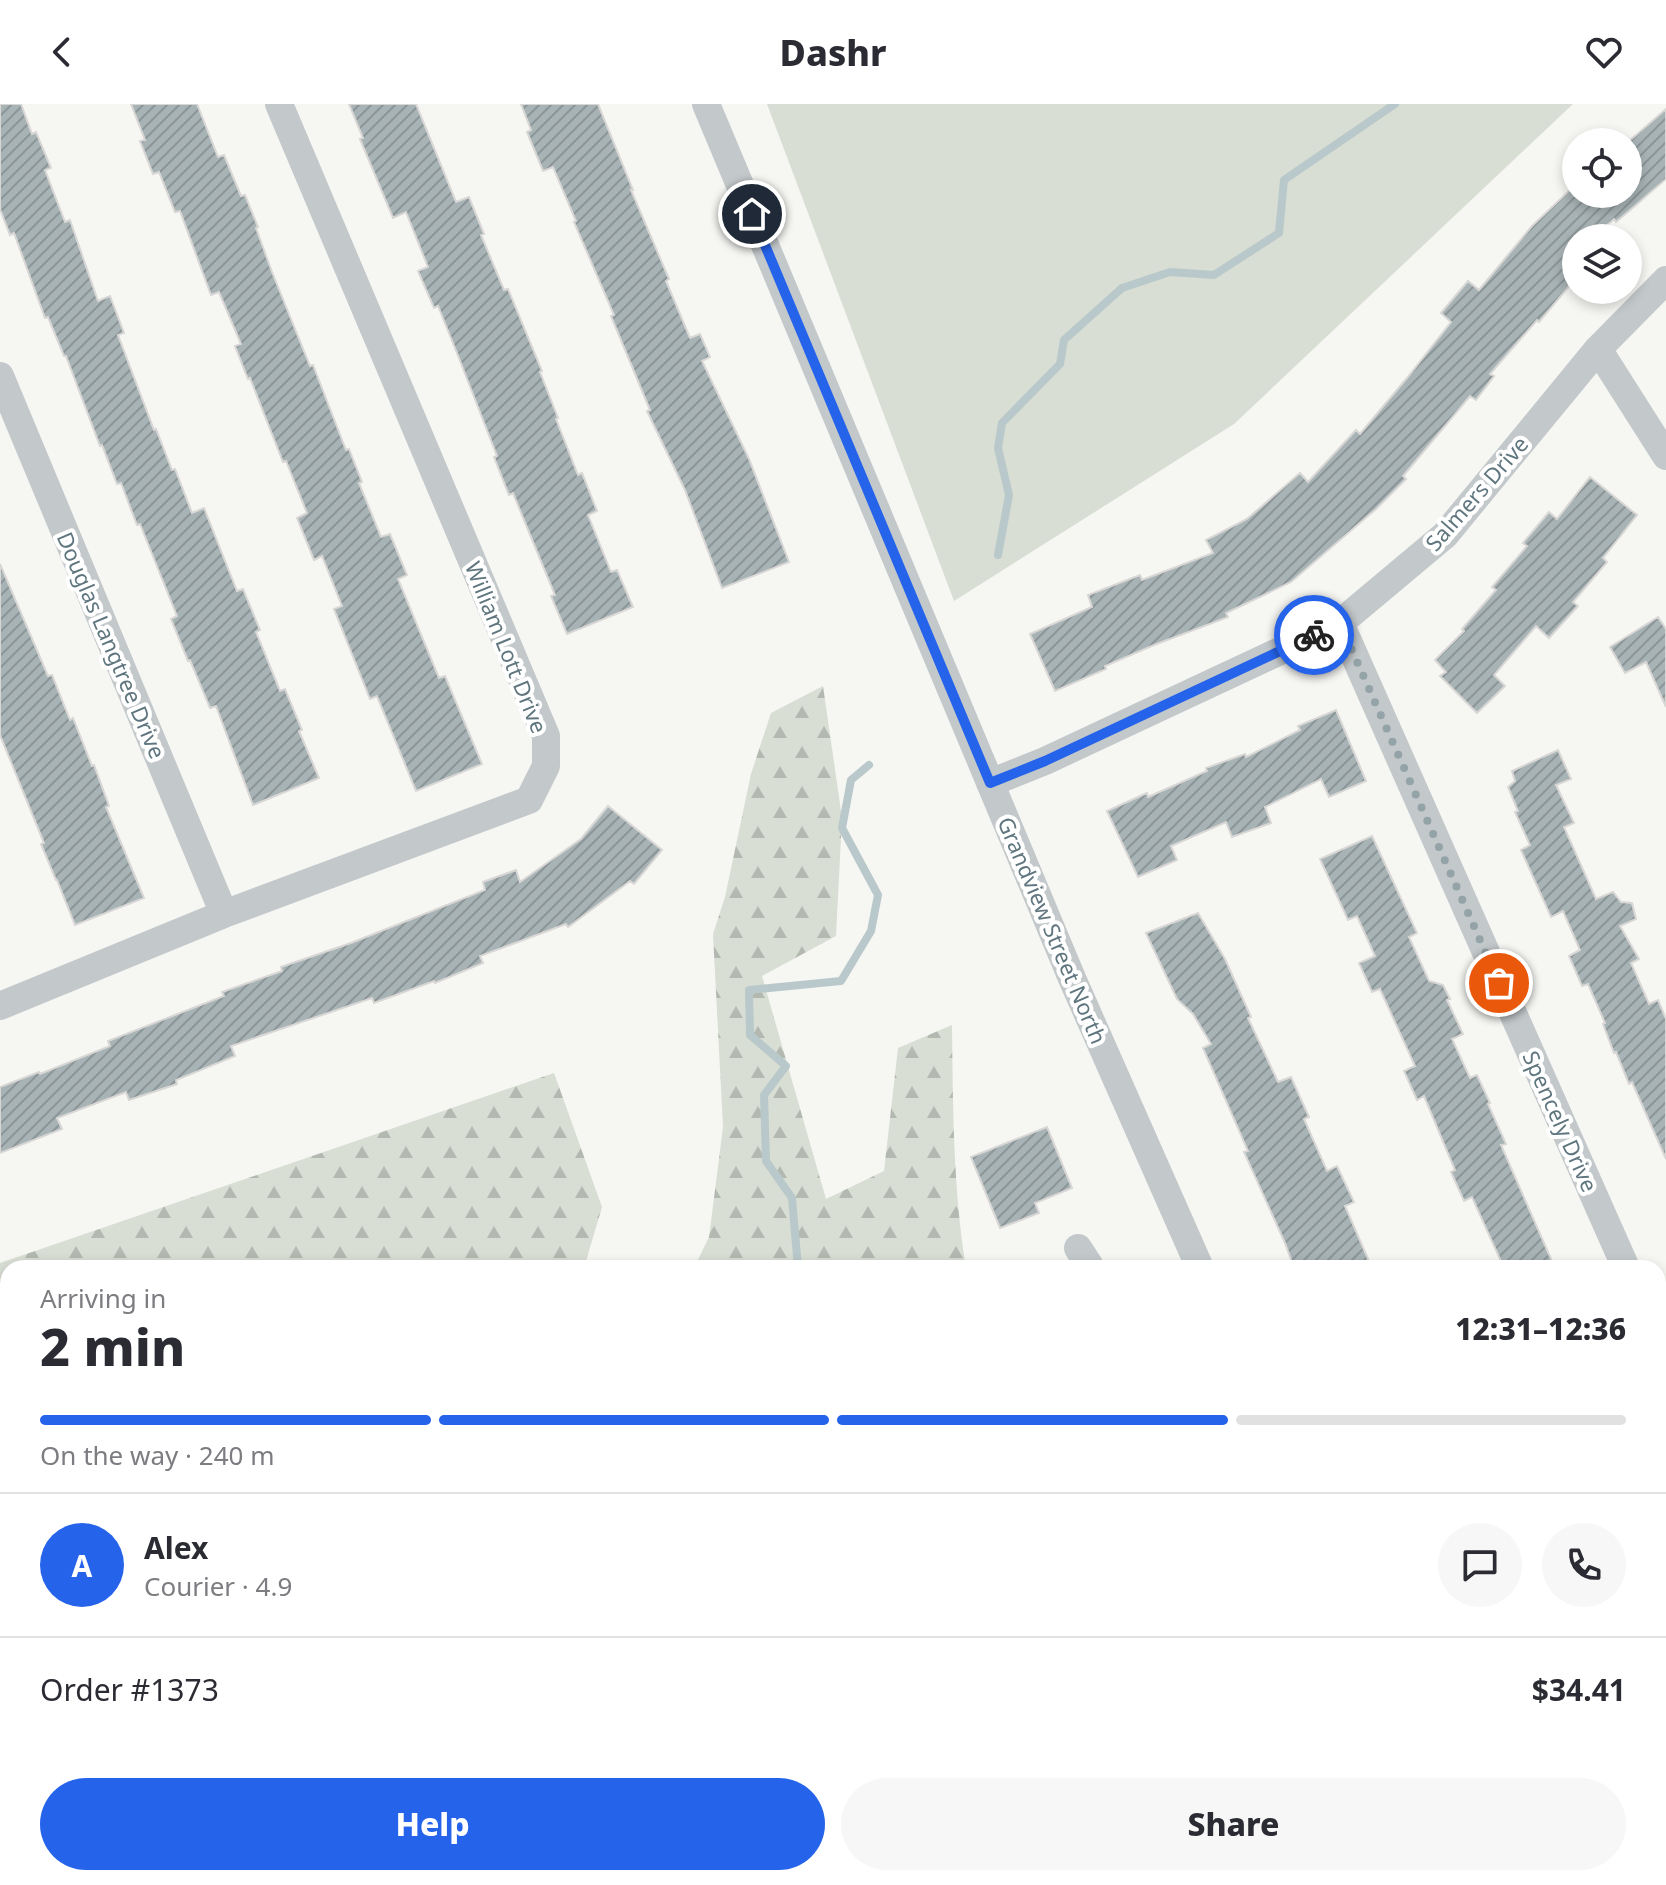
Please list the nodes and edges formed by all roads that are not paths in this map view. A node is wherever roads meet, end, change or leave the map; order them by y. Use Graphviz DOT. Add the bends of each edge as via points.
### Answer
graph roads {
  1 [pos="279,104"];
  2 [pos="706,104"];
  3 [pos="1666,280"];
  4 [pos="1598,349"];
  5 [pos="0,376"];
  6 [pos="1666,456"];
  7 [pos="1340,623"];
  8 [pos="990,783"];
  9 [pos="224,914"];
  10 [pos="0,1006"];
  11 [pos="1196,1260"];
  12 [pos="1622,1260"];
  1 -- 9 [label="street, William Lott Drive" via="546,736 546,766 529,800"];
  2 -- 8 [label="street, Grandview Street North"];
  3 -- 4 [label="street, Salmers Drive"];
  4 -- 6 [label="street"];
  4 -- 7 [label="street, Salmers Drive" via="1445,535"];
  5 -- 9 [label="street, Douglas Langtree Drive"];
  7 -- 8 [label="street, Salmers Drive"];
  7 -- 12 [label="street, Spencely Drive"];
  8 -- 11 [label="street, Grandview Street North"];
  9 -- 10 [label="street, William Lott Drive"];
}
